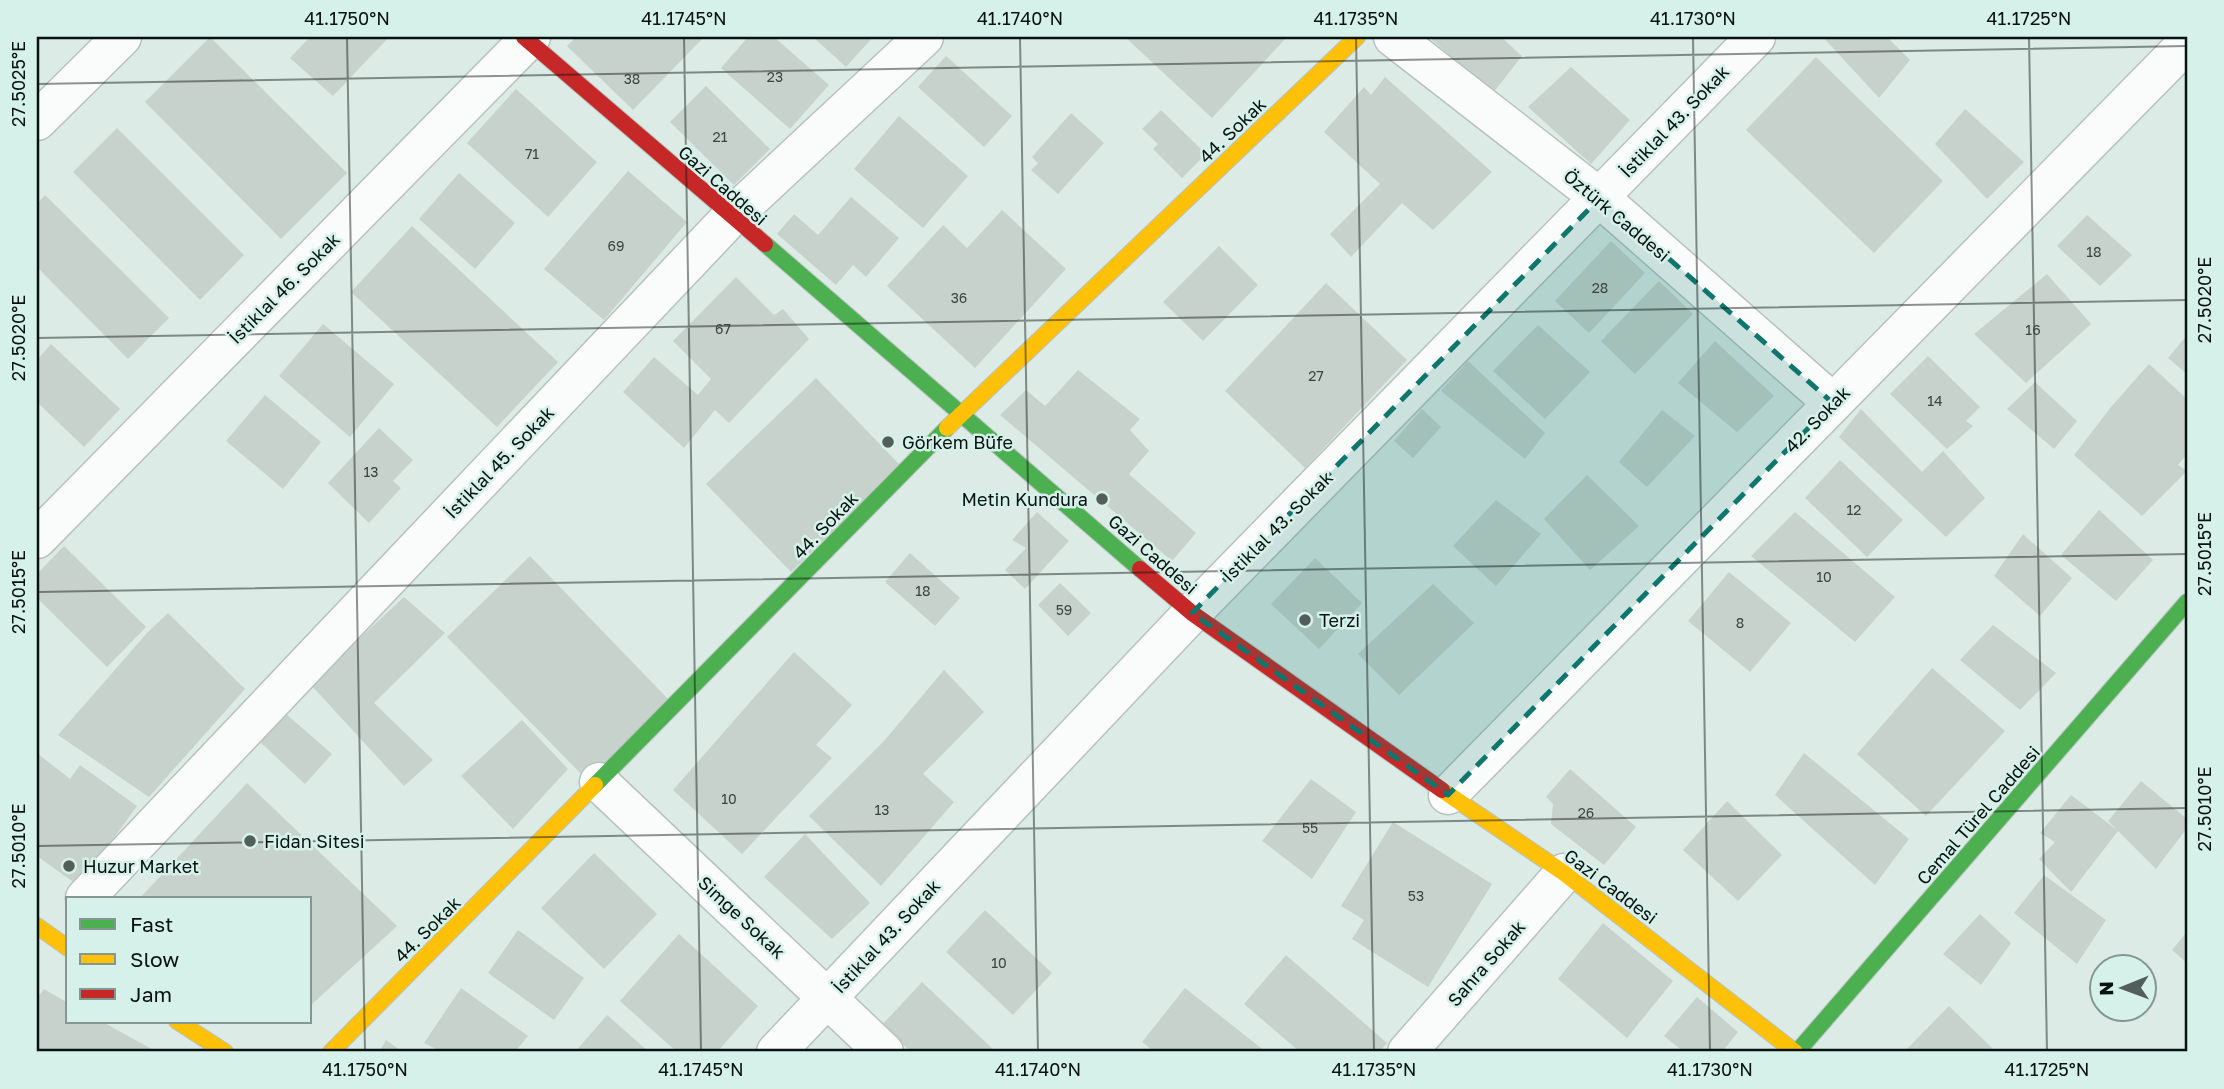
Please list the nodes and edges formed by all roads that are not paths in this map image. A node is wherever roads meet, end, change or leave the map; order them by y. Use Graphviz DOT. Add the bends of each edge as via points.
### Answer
graph roads {
  1 [pos="122,37"];
  2 [pos="924,37"];
  3 [pos="1357,37"];
  4 [pos="1394,37"];
  5 [pos="1756,37"];
  6 [pos="528,38"];
  7 [pos="2187,43"];
  8 [pos="37,121"];
  9 [pos="1600,198"];
  10 [pos="731,217"];
  11 [pos="1833,402"];
  12 [pos="961,414"];
  13 [pos="37,539"];
  14 [pos="2187,602"];
  15 [pos="1192,613"];
  16 [pos="599,782"];
  17 [pos="1448,796"];
  18 [pos="1564,873"];
  19 [pos="86,897"];
  20 [pos="828,998"];
  21 [pos="180,1023"];
  22 [pos="225,1052"];
  23 [pos="331,1052"];
  24 [pos="776,1052"];
  25 [pos="884,1052"];
  26 [pos="1407,1052"];
  27 [pos="1796,1052"];
  1 -- 8 [label="street"];
  2 -- 10 [label="street, İstiklal 45. Sokak"];
  3 -- 12 [label="street, 44. Sokak"];
  4 -- 9 [label="street, Öztürk Caddesi"];
  5 -- 9 [label="street, İstiklal 43. Sokak"];
  6 -- 10 [label="street, Gazi Caddesi"];
  6 -- 13 [label="street, İstiklal 46. Sokak"];
  7 -- 11 [label="street, 42. Sokak"];
  9 -- 11 [label="street, Öztürk Caddesi"];
  9 -- 15 [label="street, İstiklal 43. Sokak"];
  10 -- 12 [label="street, Gazi Caddesi"];
  10 -- 19 [label="street, İstiklal 45. Sokak"];
  11 -- 17 [label="street, 42. Sokak"];
  12 -- 15 [label="street, Gazi Caddesi"];
  12 -- 16 [label="street, 44. Sokak"];
  14 -- 27 [label="street, Cemal Türel Caddesi"];
  15 -- 17 [label="street, Gazi Caddesi"];
  15 -- 20 [label="street, İstiklal 43. Sokak"];
  16 -- 20 [label="street, Simge Sokak"];
  16 -- 23 [label="street, 44. Sokak"];
  17 -- 18 [label="street, Gazi Caddesi"];
  18 -- 26 [label="street, Sahra Sokak"];
  18 -- 27 [label="street, Gazi Caddesi"];
  20 -- 24 [label="street, İstiklal 43. Sokak"];
  20 -- 25 [label="street, Simge Sokak"];
  21 -- 22 [label="street"];
}
